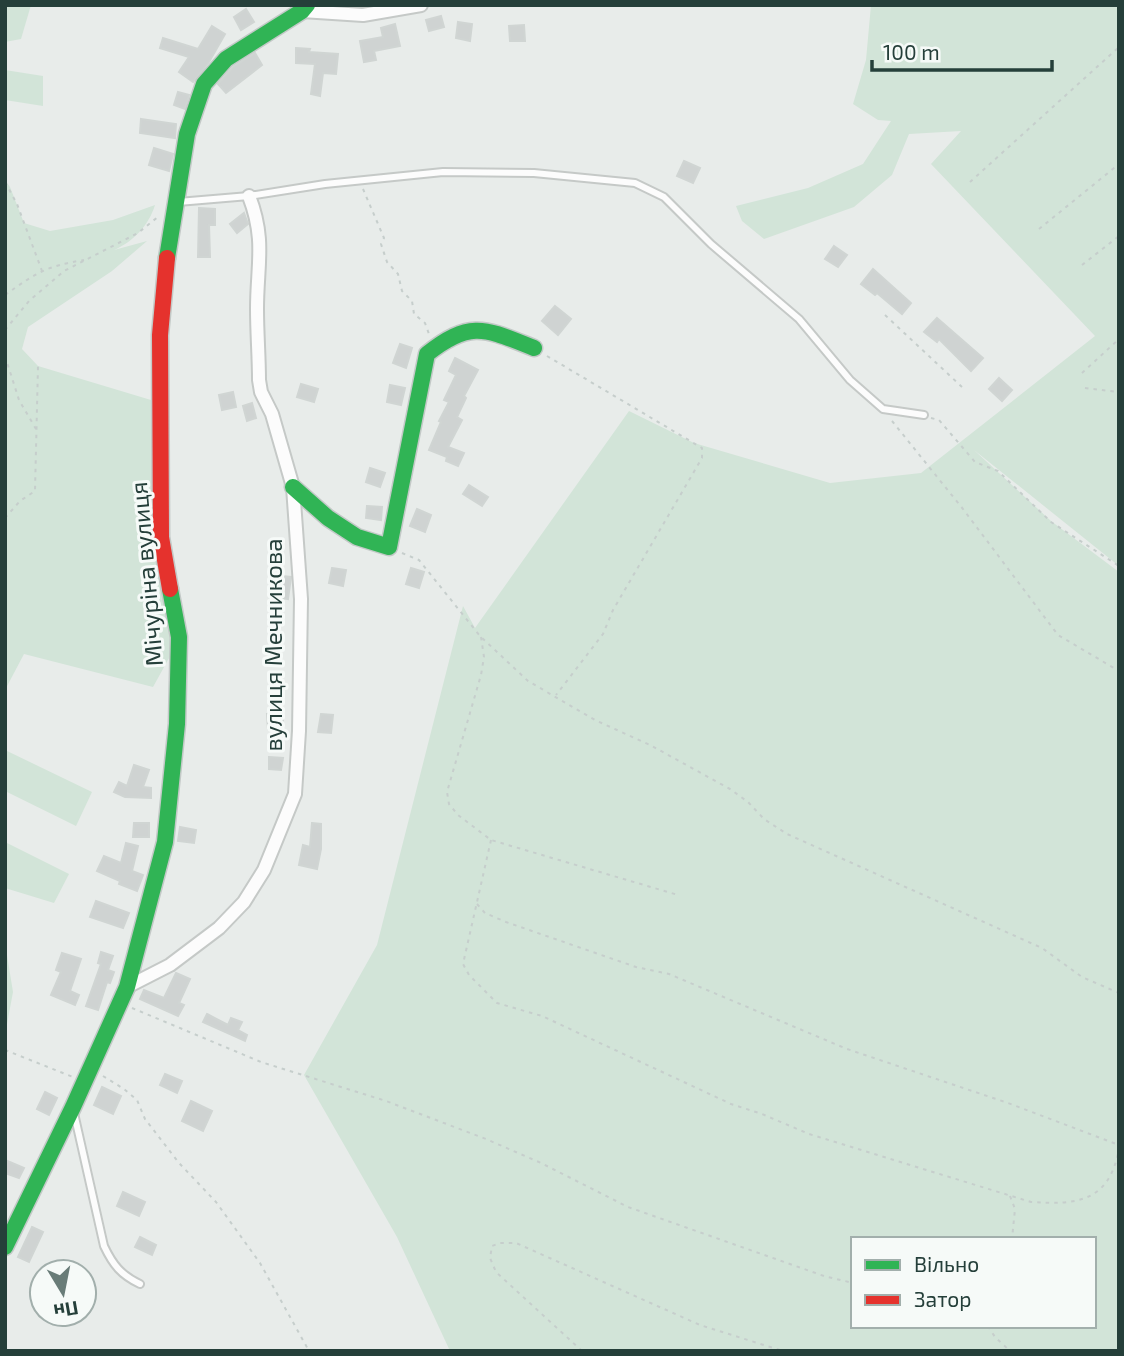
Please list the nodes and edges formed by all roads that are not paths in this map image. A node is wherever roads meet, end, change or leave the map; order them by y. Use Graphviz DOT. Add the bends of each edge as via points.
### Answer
graph roads {
  1 [pos="421,5"];
  2 [pos="305,8"];
  3 [pos="249,196"];
  4 [pos="176,202"];
  5 [pos="534,348"];
  6 [pos="924,415"];
  7 [pos="293,487"];
  8 [pos="127,987"];
  9 [pos="73,1107"];
  10 [pos="5,1247"];
  11 [pos="140,1284"];
  1 -- 2 [label="street" via="363,15"];
  2 -- 4 [label="street, Мічуріна вулиця" via="226,59 204,85 187,134"];
  3 -- 4 [label="lane"];
  3 -- 6 [label="lane" via="443,172 635,183 664,197 711,244 799,318 850,380 883,409"];
  3 -- 7 [label="street, вулиця Мечникова" via="258,219 260,244 259,380"];
  4 -- 8 [label="street, Мічуріна вулиця" via="160,335 160,405 161,537 179,637 177,724 165,842"];
  5 -- 7 [label="street" via="487,330 458,331 427,354 389,547 357,537"];
  7 -- 8 [label="street, вулиця Мечникова" via="301,599 295,794 264,870 244,902 219,928 170,965"];
  8 -- 9 [label="street, Мічуріна вулиця"];
  9 -- 10 [label="street, Мічуріна вулиця"];
  9 -- 11 [label="lane" via="104,1246 114,1266"];
}
